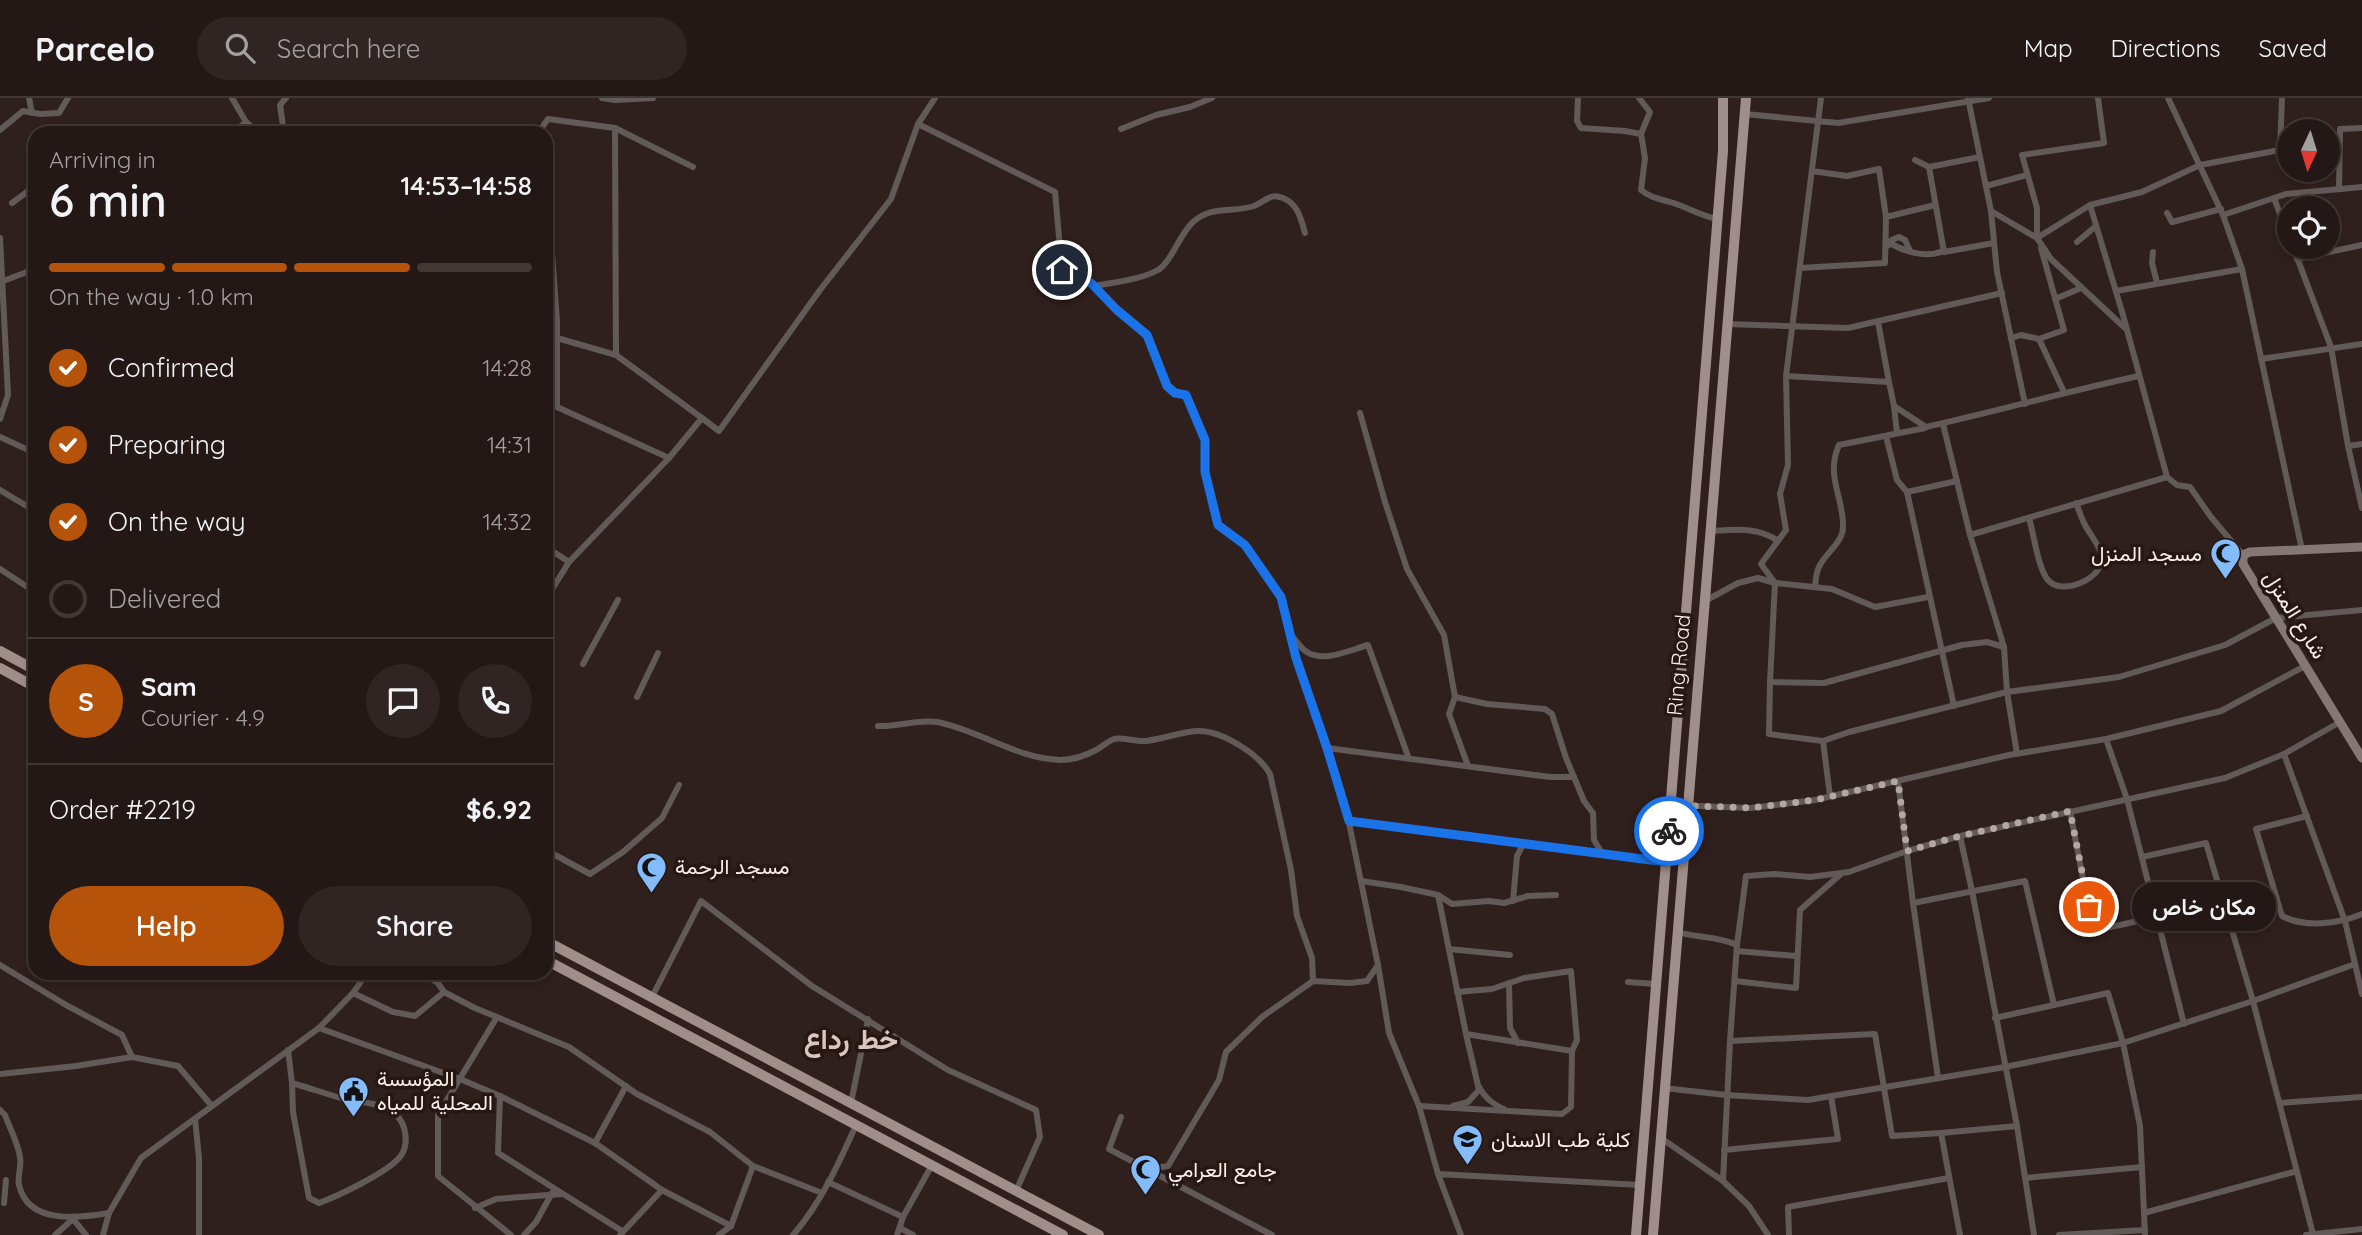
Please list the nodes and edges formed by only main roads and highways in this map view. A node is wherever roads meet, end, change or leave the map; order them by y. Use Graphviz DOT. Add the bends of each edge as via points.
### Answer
graph roads {
  1 [pos="1723,98"];
  2 [pos="1746,98"];
  3 [pos="0,651"];
  4 [pos="28,666"];
  5 [pos="0,668"];
  6 [pos="28,683"];
  7 [pos="553,945"];
  8 [pos="553,964"];
  9 [pos="1673,981"];
  10 [pos="1657,982"];
  11 [pos="631,986"];
  12 [pos="621,1000"];
  13 [pos="713,1030"];
  14 [pos="702,1042"];
  15 [pos="1063,1235"];
  16 [pos="1098,1235"];
  17 [pos="1636,1235"];
  18 [pos="1653,1235"];
  1 -- 10 [label="main road, Ring Road"];
  2 -- 9 [label="main road, Ring Road"];
  3 -- 4 [label="main road"];
  5 -- 6 [label="main road"];
  7 -- 11 [label="main road"];
  8 -- 12 [label="main road"];
  9 -- 10 [label="main road"];
  9 -- 18 [label="main road, Ring Road"];
  10 -- 17 [label="main road, Ring Road"];
  11 -- 12 [label="main road"];
  11 -- 13 [label="main road"];
  12 -- 14 [label="main road"];
  13 -- 14 [label="main road"];
  13 -- 16 [label="main road"];
  14 -- 15 [label="main road"];
}
